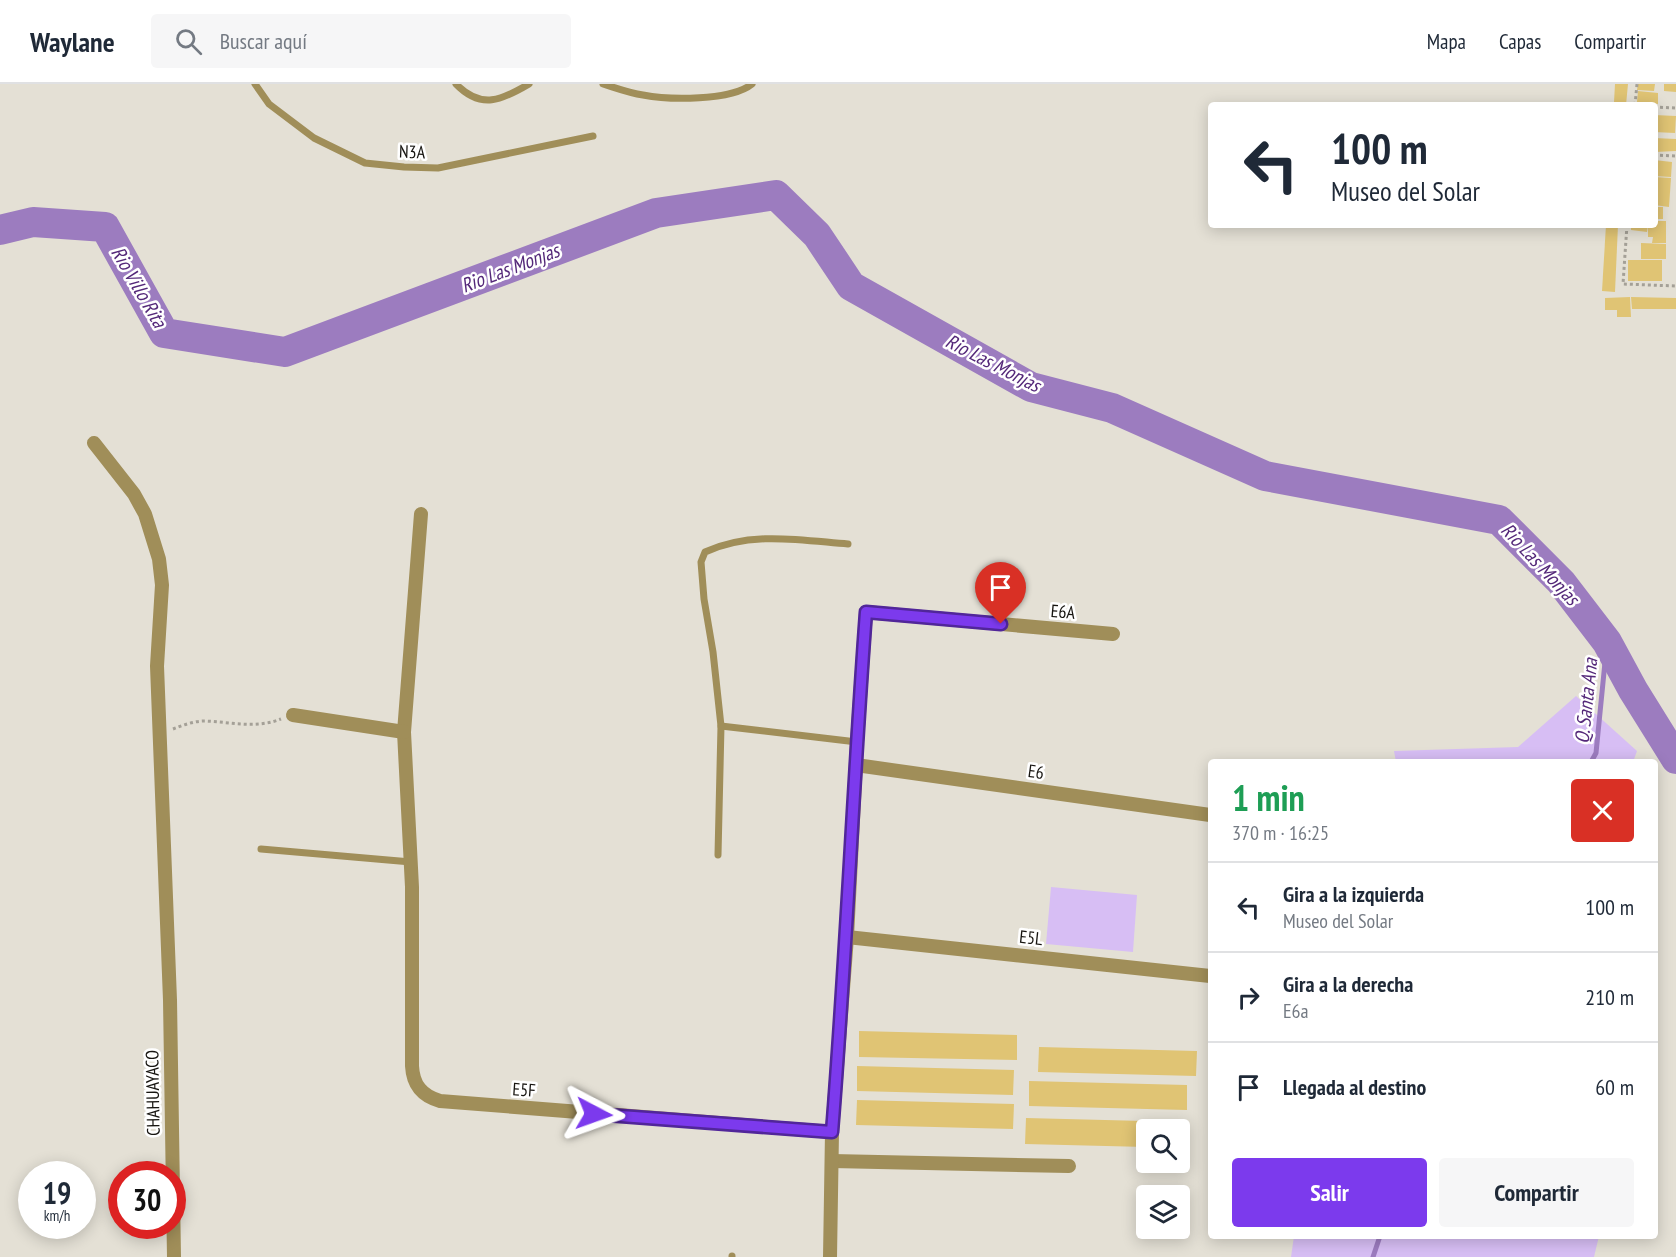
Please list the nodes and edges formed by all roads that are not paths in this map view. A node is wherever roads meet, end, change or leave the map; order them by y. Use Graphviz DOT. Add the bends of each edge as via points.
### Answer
graph roads {
  1 [pos="255,84"];
  2 [pos="456,84"];
  3 [pos="529,84"];
  4 [pos="603,84"];
  5 [pos="753,84"];
  6 [pos="593,136"];
  7 [pos="94,443"];
  8 [pos="421,514"];
  9 [pos="848,544"];
  10 [pos="1113,634"];
  11 [pos="293,715"];
  12 [pos="721,726"];
  13 [pos="404,732"];
  14 [pos="857,742"];
  15 [pos="856,765"];
  16 [pos="1208,815"];
  17 [pos="261,849"];
  18 [pos="718,855"];
  19 [pos="411,862"];
  20 [pos="847,937"];
  21 [pos="1208,976"];
  22 [pos="832,1132"];
  23 [pos="832,1161"];
  24 [pos="1069,1166"];
  25 [pos="174,1257"];
  26 [pos="830,1257"];
  1 -- 6 [label="lane, N3A" via="269,104 314,138 365,163 438,168"];
  2 -- 3 [label="lane" via="481,100 494,100"];
  4 -- 5 [label="lane" via="644,96 686,98 723,96"];
  7 -- 25 [label="street, CHAHUAYACO" via="135,494 145,514 159,559 162,585 157,666 170,1000"];
  8 -- 13 [label="street, E5F"];
  9 -- 12 [label="lane" via="773,537 742,540 705,552 701,562 704,599"];
  10 -- 14 [label="street, E6A" via="866,612"];
  11 -- 13 [label="street"];
  12 -- 14 [label="lane"];
  12 -- 18 [label="lane"];
  13 -- 19 [label="street, E5F"];
  14 -- 15 [label="street"];
  15 -- 16 [label="street, E6"];
  15 -- 20 [label="street"];
  17 -- 19 [label="lane"];
  19 -- 22 [label="street, E5F" via="412,1076 422,1093 431,1098 474,1104"];
  20 -- 21 [label="street, E5L"];
  20 -- 22 [label="street"];
  22 -- 23 [label="street"];
  23 -- 24 [label="street"];
  23 -- 26 [label="street"];
}
